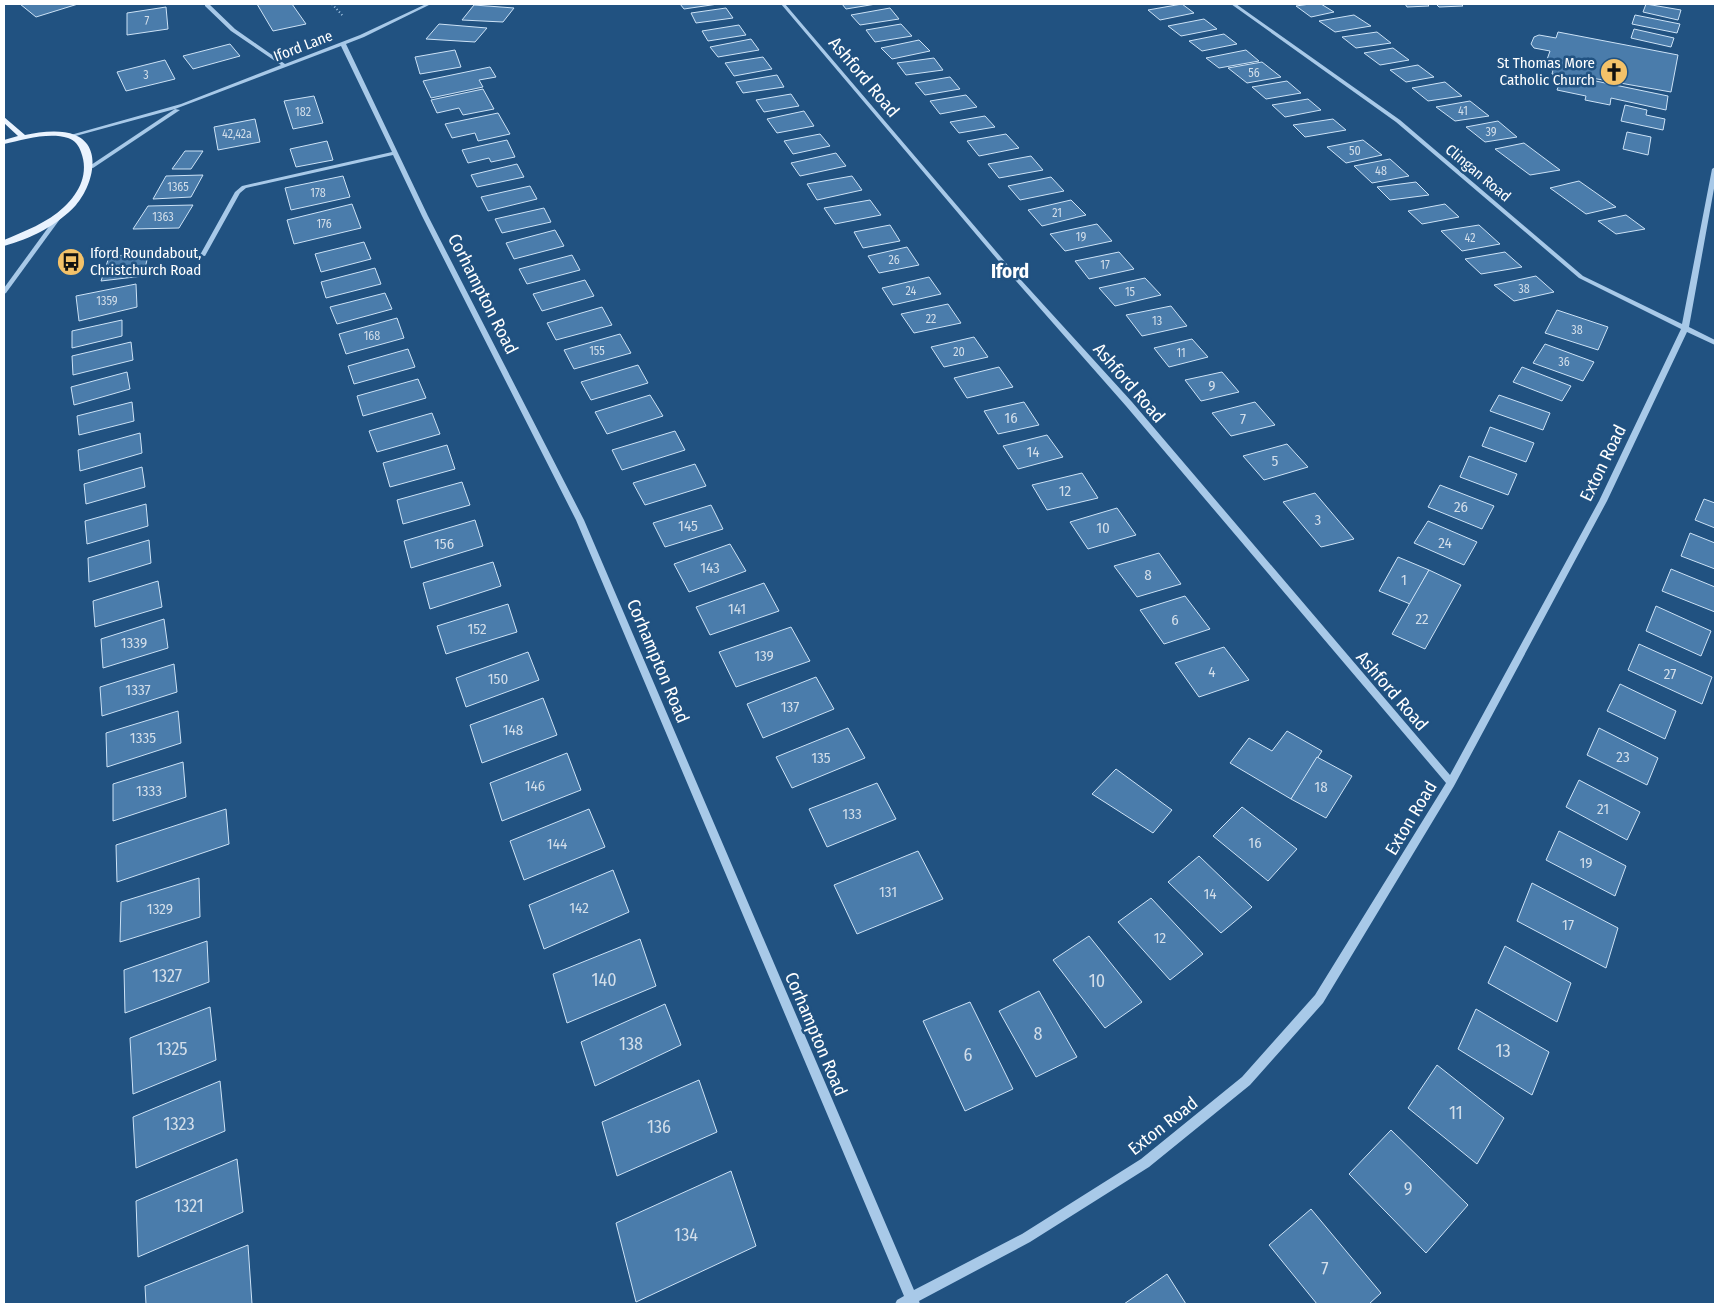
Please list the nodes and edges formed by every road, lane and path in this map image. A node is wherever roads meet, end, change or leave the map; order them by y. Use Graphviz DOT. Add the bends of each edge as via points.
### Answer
graph roads {
  1 [pos="429,4"];
  2 [pos="783,4"];
  3 [pos="1233,4"];
  4 [pos="206,5"];
  5 [pos="343,44"];
  6 [pos="285,66"];
  7 [pos="183,106"];
  8 [pos="4,118"];
  9 [pos="70,136"];
  10 [pos="24,138"];
  11 [pos="4,142"];
  12 [pos="395,153"];
  13 [pos="91,167"];
  14 [pos="1715,169"];
  15 [pos="61,214"];
  16 [pos="4,242"];
  17 [pos="203,255"];
  18 [pos="4,292"];
  19 [pos="1685,328"];
  20 [pos="1715,343"];
  21 [pos="1451,783"];
  22 [pos="913,1302"];
  23 [pos="901,1304"];
  1 -- 5 [label="street, Iford Lane"];
  2 -- 21 [label="street, Ashford Road"];
  3 -- 19 [label="street, Clingan Road" via="1398,121 1581,277"];
  4 -- 6 [label="street" via="233,30"];
  5 -- 6 [label="street, Iford Lane"];
  5 -- 12 [label="street, Corhampton Road"];
  6 -- 7 [label="street, Iford Lane"];
  7 -- 9 [label="street, Iford Lane"];
  7 -- 13 [label="street, Iford Lane"];
  8 -- 10 [label="main road"];
  9 -- 10 [label="main road"];
  9 -- 13 [label="main road" via="82,144"];
  10 -- 11 [label="main road"];
  12 -- 17 [label="street" via="244,186"];
  12 -- 22 [label="street, Corhampton Road" via="580,520"];
  13 -- 15 [label="main road" via="88,183"];
  14 -- 19 [label="street, Exton Road"];
  15 -- 16 [label="main road" via="39,230"];
  15 -- 18 [label="street"];
  19 -- 20 [label="street, Clingan Road"];
  19 -- 21 [label="street, Exton Road" via="1603,502"];
  21 -- 22 [label="street, Exton Road" via="1319,999 1246,1081 1145,1162 1026,1238"];
  22 -- 23 [label="street, Exton Road"];
}
